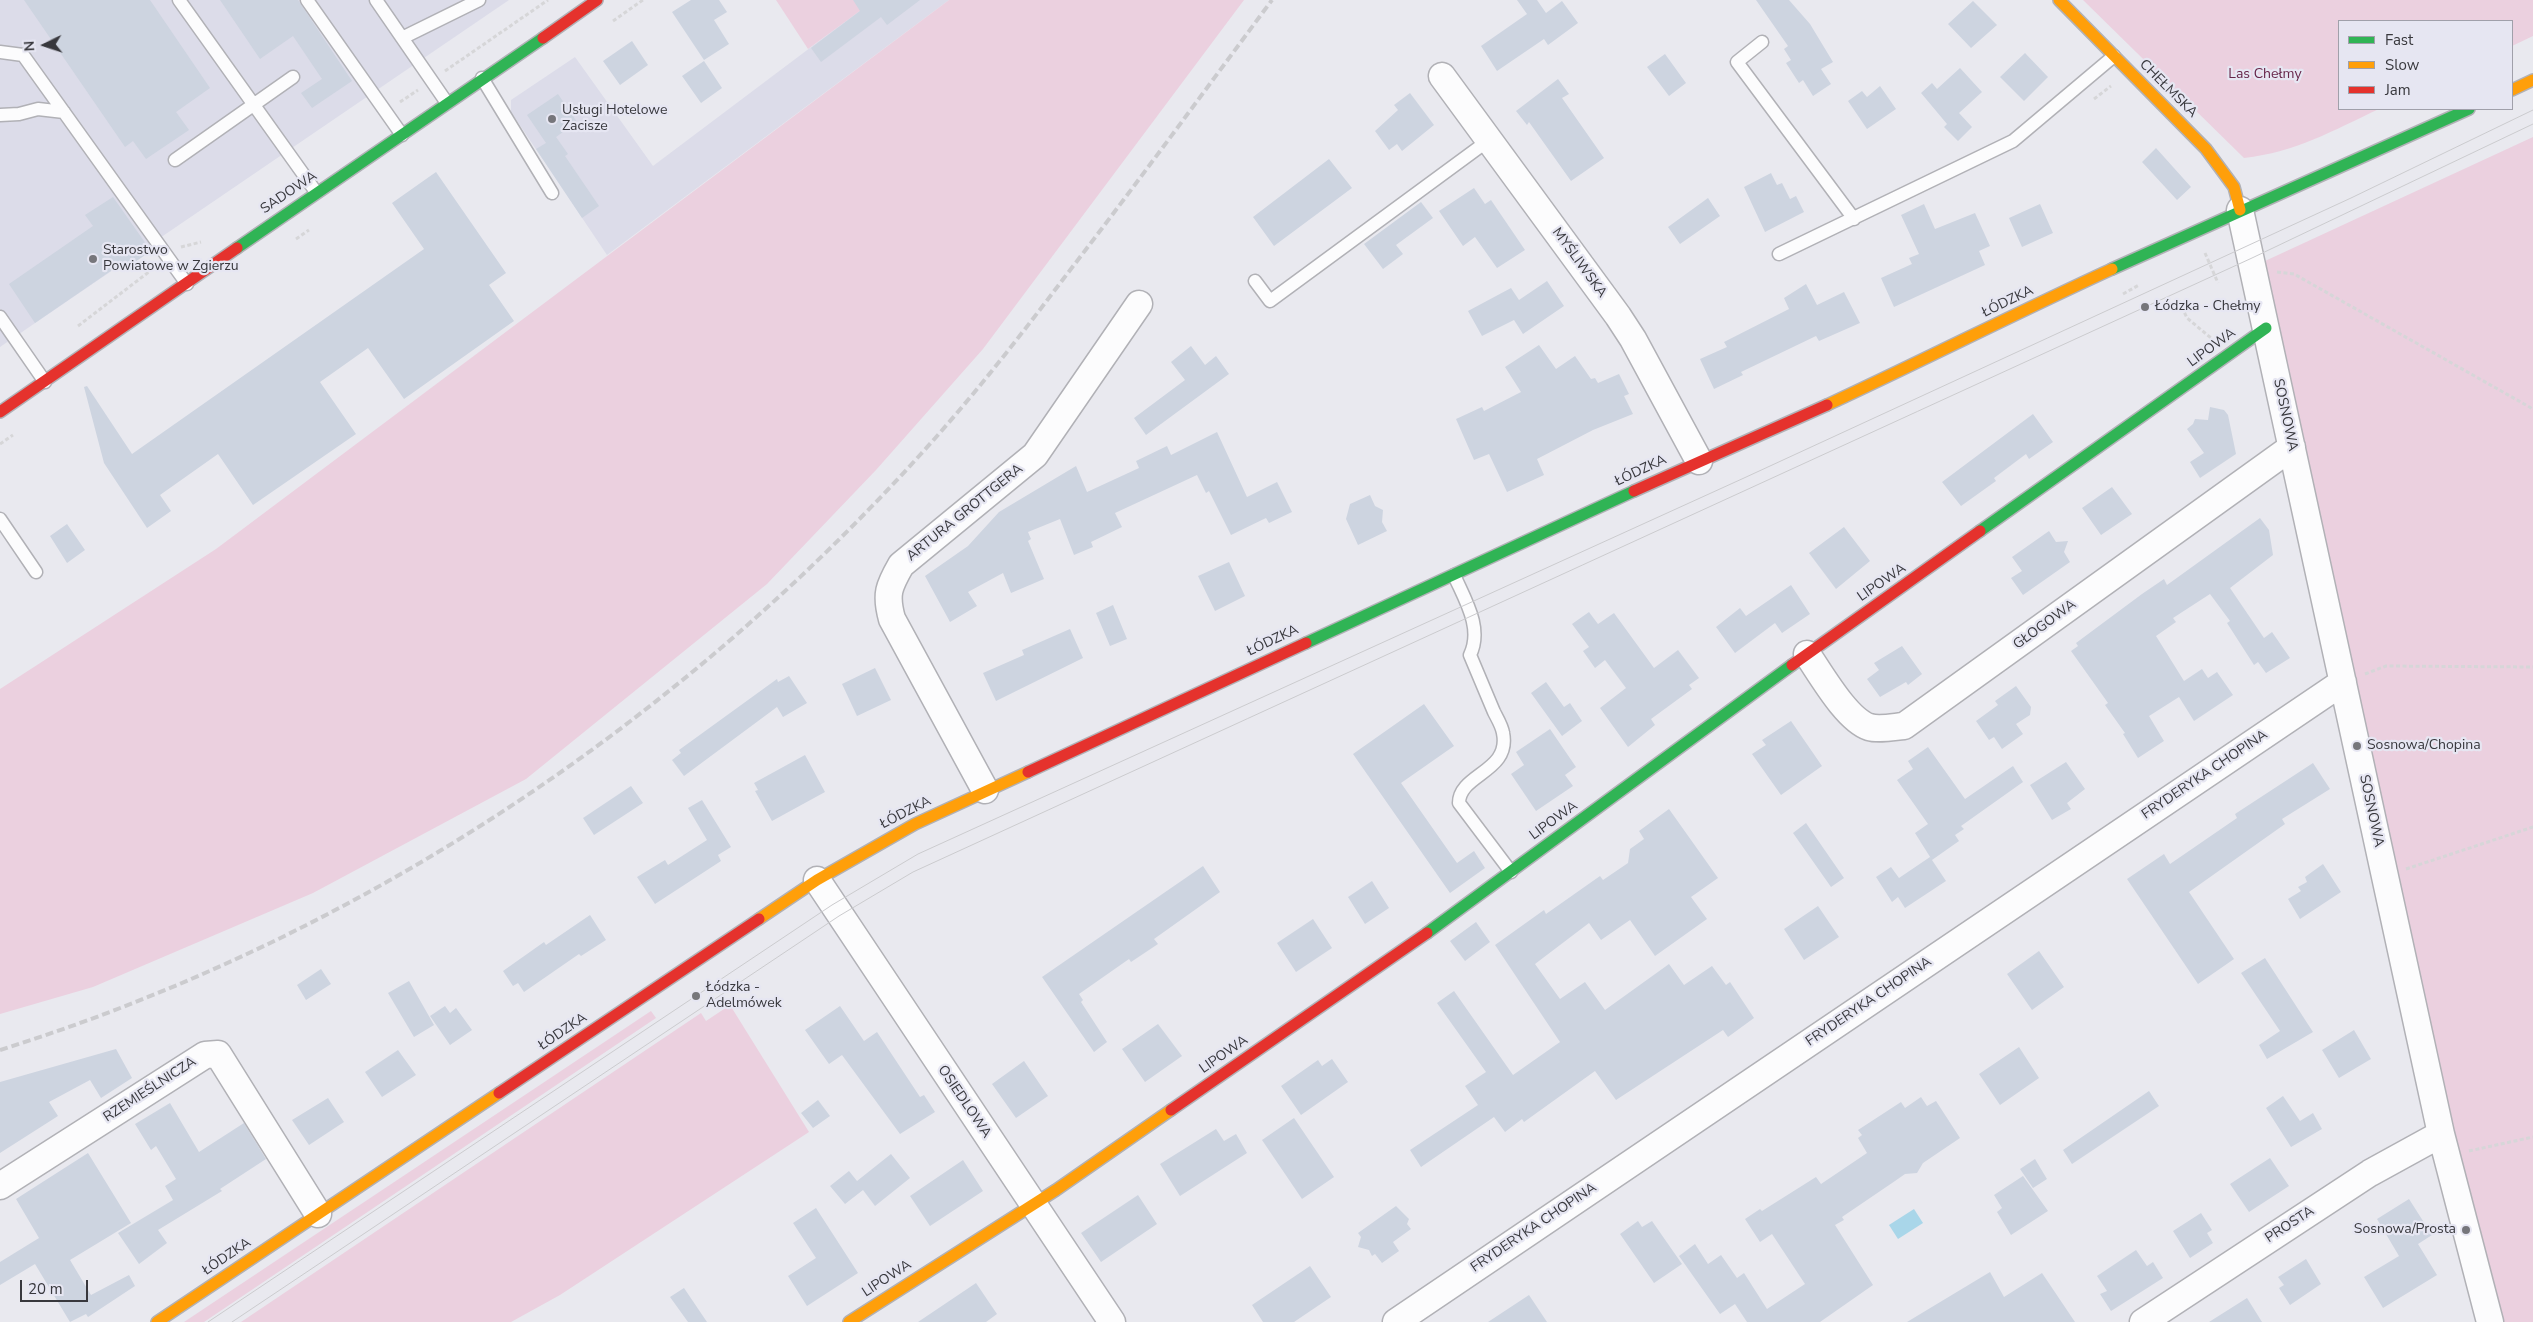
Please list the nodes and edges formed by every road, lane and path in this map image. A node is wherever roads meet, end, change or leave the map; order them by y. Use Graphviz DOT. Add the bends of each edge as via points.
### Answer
graph roads {
  1 [pos="179,0"];
  2 [pos="307,0"];
  3 [pos="376,0"];
  4 [pos="479,0"];
  5 [pos="596,0"];
  6 [pos="643,0"];
  7 [pos="2059,0"];
  8 [pos="605,26"];
  9 [pos="402,38"];
  10 [pos="1762,42"];
  11 [pos="0,52"];
  12 [pos="2114,56"];
  13 [pos="1442,76"];
  14 [pos="293,77"];
  15 [pos="482,78"];
  16 [pos="2533,80"];
  17 [pos="2513,90"];
  18 [pos="447,103"];
  19 [pos="253,104"];
  20 [pos="2467,110"];
  21 [pos="64,112"];
  22 [pos="0,115"];
  23 [pos="402,135"];
  24 [pos="1489,140"];
  25 [pos="175,160"];
  26 [pos="316,192"];
  27 [pos="552,193"];
  28 [pos="2240,210"];
  29 [pos="1854,219"];
  30 [pos="311,228"];
  31 [pos="289,243"];
  32 [pos="2202,248"];
  33 [pos="1779,254"];
  34 [pos="2272,271"];
  35 [pos="1255,281"];
  36 [pos="2218,282"];
  37 [pos="188,284"];
  38 [pos="2179,301"];
  39 [pos="1139,304"];
  40 [pos="0,317"];
  41 [pos="2266,328"];
  42 [pos="2230,354"];
  43 [pos="45,382"];
  44 [pos="2533,409"];
  45 [pos="0,412"];
  46 [pos="16,433"];
  47 [pos="0,444"];
  48 [pos="2292,447"];
  49 [pos="1699,461"];
  50 [pos="0,519"];
  51 [pos="36,572"];
  52 [pos="1454,575"];
  53 [pos="1808,654"];
  54 [pos="2533,667"];
  55 [pos="2343,682"];
  56 [pos="985,790"];
  57 [pos="2533,827"];
  58 [pos="1511,872"];
  59 [pos="2384,876"];
  60 [pos="817,880"];
  61 [pos="2533,1138"];
  62 [pos="2444,1145"];
  63 [pos="0,1186"];
  64 [pos="1032,1204"];
  65 [pos="318,1214"];
  66 [pos="156,1322"];
  67 [pos="849,1322"];
  68 [pos="1112,1322"];
  69 [pos="1396,1322"];
  70 [pos="2143,1322"];
  71 [pos="2490,1322"];
  1 -- 19 [label="lane"];
  2 -- 23 [label="lane"];
  3 -- 9 [label="lane"];
  4 -- 9 [label="lane"];
  5 -- 15 [label="street, SADOWA"];
  6 -- 8 [label="path"];
  7 -- 12 [label="street, CHEŁMSKA"];
  9 -- 18 [label="lane"];
  10 -- 29 [label="lane" via="1737,62"];
  11 -- 21 [label="lane" via="23,55"];
  12 -- 28 [label="street, CHEŁMSKA" via="2218,162 2234,188"];
  12 -- 29 [label="lane" via="2014,141"];
  13 -- 24 [label="street, MYŚLIWSKA"];
  14 -- 19 [label="lane"];
  15 -- 18 [label="street, SADOWA"];
  15 -- 27 [label="lane"];
  16 -- 17 [label="street"];
  18 -- 23 [label="street, SADOWA"];
  19 -- 25 [label="lane"];
  19 -- 26 [label="lane"];
  20 -- 28 [label="street, ŁÓDZKA"];
  21 -- 22 [label="lane" via="38,109"];
  21 -- 37 [label="lane"];
  23 -- 26 [label="street, SADOWA"];
  24 -- 35 [label="lane" via="1270,301"];
  24 -- 49 [label="street, MYŚLIWSKA" via="1623,324"];
  26 -- 37 [label="street, SADOWA"];
  28 -- 41 [label="street, SOSNOWA"];
  28 -- 49 [label="street, ŁÓDZKA" via="1918,363"];
  29 -- 33 [label="lane"];
  30 -- 31 [label="path"];
  32 -- 36 [label="path"];
  34 -- 44 [label="path" via="2294,274"];
  37 -- 43 [label="street, SADOWA"];
  38 -- 42 [label="path" via="2187,318"];
  39 -- 56 [label="street, ARTURA GROTTGERA" via="1035,455 901,564 889,586 888,604 892,619"];
  40 -- 43 [label="lane"];
  41 -- 42 [label="street, LIPOWA"];
  41 -- 48 [label="street, SOSNOWA"];
  42 -- 53 [label="street, LIPOWA"];
  43 -- 45 [label="street, SADOWA"];
  46 -- 47 [label="path"];
  48 -- 53 [label="street, GŁOGOWA" via="1904,726 1868,727 1850,712"];
  48 -- 55 [label="street, SOSNOWA"];
  49 -- 52 [label="street, ŁÓDZKA"];
  50 -- 51 [label="lane"];
  52 -- 56 [label="street, ŁÓDZKA"];
  52 -- 58 [label="lane" via="1475,629 1476,639 1470,655 1504,733 1503,750 1494,765 1464,788 1459,795 1459,803"];
  53 -- 58 [label="street, LIPOWA"];
  54 -- 55 [label="path" via="2386,666"];
  55 -- 59 [label="street, SOSNOWA"];
  55 -- 69 [label="street, FRYDERYKA CHOPINA"];
  56 -- 60 [label="street, ŁÓDZKA" via="915,824"];
  57 -- 59 [label="path"];
  58 -- 64 [label="street, LIPOWA"];
  59 -- 62 [label="street, SOSNOWA"];
  60 -- 64 [label="street, OSIEDLOWA"];
  60 -- 65 [label="street, ŁÓDZKA"];
  61 -- 62 [label="path"];
  62 -- 70 [label="street, PROSTA" via="2370,1173"];
  62 -- 71 [label="street, SOSNOWA"];
  63 -- 65 [label="street, RZEMIEŚLNICZA" via="205,1055 218,1054"];
  64 -- 67 [label="street, LIPOWA"];
  64 -- 68 [label="street, OSIEDLOWA"];
  65 -- 66 [label="street, ŁÓDZKA"];
}
